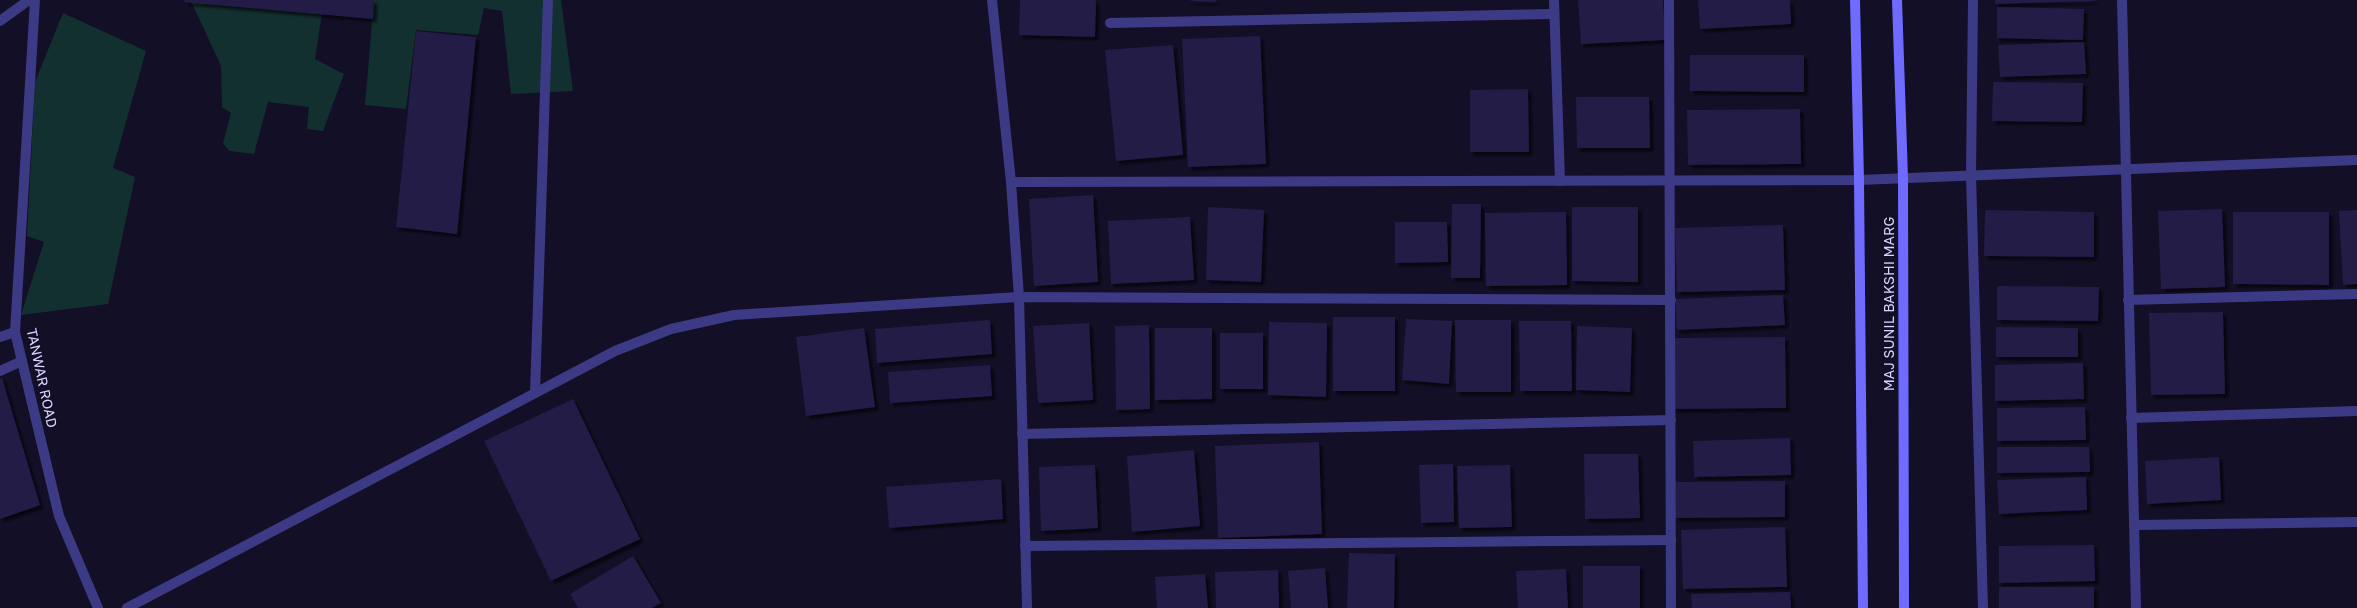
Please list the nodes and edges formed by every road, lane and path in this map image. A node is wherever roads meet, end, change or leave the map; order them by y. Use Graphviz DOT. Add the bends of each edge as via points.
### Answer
graph roads {
  1 [pos="29,0"];
  2 [pos="35,0"];
  3 [pos="548,0"];
  4 [pos="992,0"];
  5 [pos="1554,0"];
  6 [pos="1669,0"];
  7 [pos="1855,0"];
  8 [pos="1897,0"];
  9 [pos="1973,0"];
  10 [pos="2122,0"];
  11 [pos="1554,14"];
  12 [pos="0,21"];
  13 [pos="1110,23"];
  14 [pos="2357,160"];
  15 [pos="2124,168"];
  16 [pos="1971,175"];
  17 [pos="1903,178"];
  18 [pos="1859,180"];
  19 [pos="1560,181"];
  20 [pos="1011,182"];
  21 [pos="1670,182"];
  22 [pos="2357,294"];
  23 [pos="1019,297"];
  24 [pos="1671,300"];
  25 [pos="2128,300"];
  26 [pos="15,332"];
  27 [pos="0,337"];
  28 [pos="22,361"];
  29 [pos="0,371"];
  30 [pos="535,393"];
  31 [pos="2357,411"];
  32 [pos="2131,418"];
  33 [pos="1671,420"];
  34 [pos="1022,434"];
  35 [pos="2357,522"];
  36 [pos="2134,525"];
  37 [pos="1671,540"];
  38 [pos="1026,546"];
  39 [pos="98,608"];
  40 [pos="127,608"];
  41 [pos="1027,608"];
  42 [pos="1671,608"];
  43 [pos="1863,608"];
  44 [pos="1904,608"];
  45 [pos="1983,608"];
  46 [pos="2136,608"];
  1 -- 12 [label="street"];
  2 -- 26 [label="street, TANWAR ROAD"];
  3 -- 30 [label="street"];
  4 -- 20 [label="street"];
  5 -- 11 [label="street"];
  6 -- 21 [label="street"];
  7 -- 18 [label="street, MAJ SUNIL BAKSHI MARG"];
  8 -- 17 [label="street, MAJ SUNIL BAKSHI MARG"];
  9 -- 16 [label="street"];
  10 -- 15 [label="street"];
  11 -- 13 [label="street"];
  11 -- 19 [label="street"];
  14 -- 15 [label="street"];
  15 -- 16 [label="street"];
  15 -- 25 [label="street"];
  16 -- 17 [label="street"];
  16 -- 45 [label="street"];
  17 -- 18 [label="street"];
  17 -- 44 [label="street, MAJ SUNIL BAKSHI MARG"];
  18 -- 21 [label="street"];
  18 -- 43 [label="street, MAJ SUNIL BAKSHI MARG"];
  19 -- 20 [label="street"];
  19 -- 21 [label="street"];
  20 -- 23 [label="street"];
  21 -- 24 [label="street"];
  22 -- 25 [label="street"];
  23 -- 24 [label="street"];
  23 -- 30 [label="street" via="734,315 671,329 615,351"];
  23 -- 34 [label="street"];
  24 -- 33 [label="street"];
  25 -- 32 [label="street"];
  26 -- 27 [label="street"];
  26 -- 28 [label="street, TANWAR ROAD"];
  28 -- 29 [label="street"];
  28 -- 39 [label="street, TANWAR ROAD" via="59,516"];
  30 -- 40 [label="street"];
  31 -- 32 [label="street"];
  32 -- 36 [label="street"];
  33 -- 34 [label="street"];
  33 -- 37 [label="street"];
  34 -- 38 [label="street"];
  35 -- 36 [label="street"];
  36 -- 46 [label="street"];
  37 -- 38 [label="street"];
  37 -- 42 [label="street"];
  38 -- 41 [label="street"];
}
